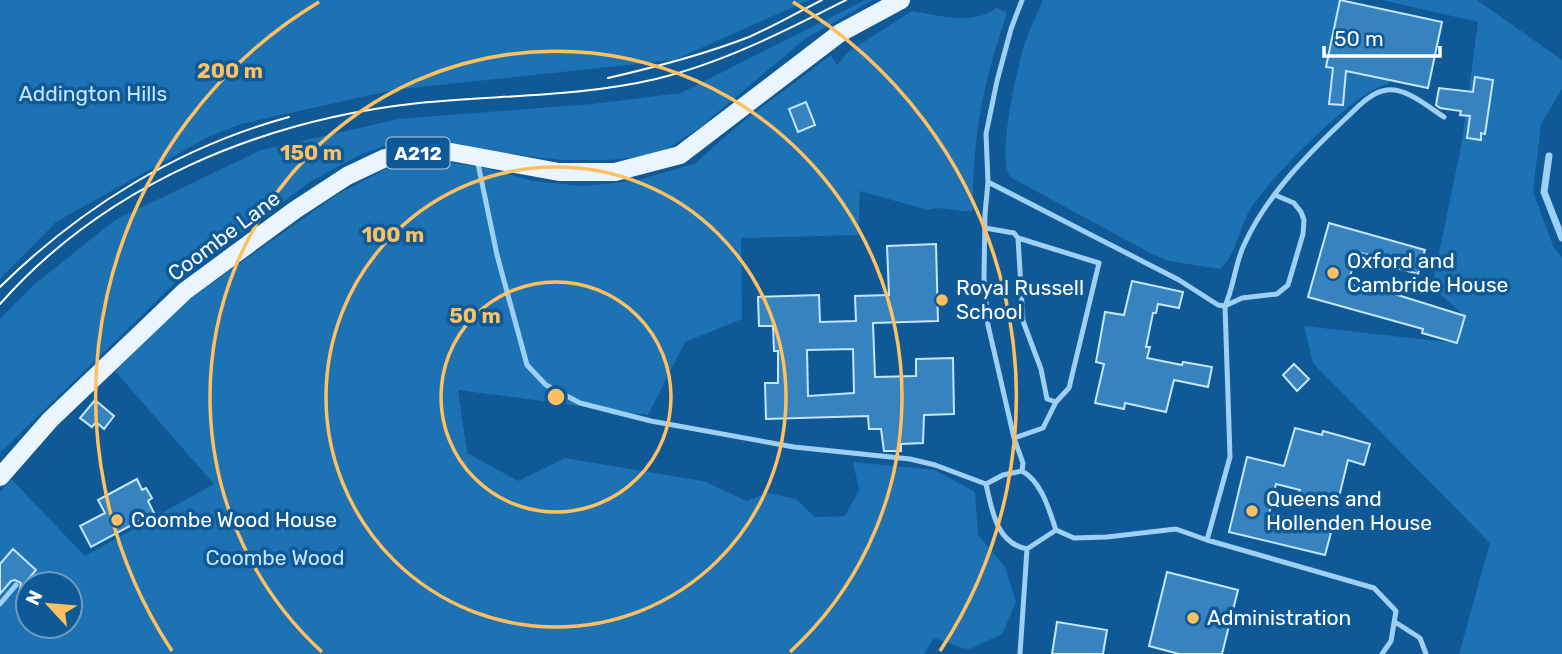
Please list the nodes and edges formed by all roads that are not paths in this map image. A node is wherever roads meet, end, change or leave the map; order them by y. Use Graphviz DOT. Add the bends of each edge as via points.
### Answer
graph roads {
  1 [pos="901,0"];
  2 [pos="1022,0"];
  3 [pos="1444,117"];
  4 [pos="476,156"];
  5 [pos="1549,156"];
  6 [pos="988,182"];
  7 [pos="1275,195"];
  8 [pos="985,228"];
  9 [pos="1018,238"];
  10 [pos="1562,238"];
  11 [pos="1226,306"];
  12 [pos="1056,402"];
  13 [pos="1014,438"];
  14 [pos="1022,471"];
  15 [pos="0,477"];
  16 [pos="986,484"];
  17 [pos="1056,530"];
  18 [pos="1207,540"];
  19 [pos="1027,549"];
  20 [pos="14,588"];
  21 [pos="0,604"];
  22 [pos="1395,622"];
  23 [pos="1020,654"];
  24 [pos="1382,654"];
  25 [pos="1426,654"];
  1 -- 4 [label="main road, Coombe Lane / A212" via="840,33 680,155 615,172 559,173"];
  2 -- 6 [label="lane" via="991,108"];
  3 -- 7 [label="lane" via="1407,93 1387,90 1368,98 1301,161"];
  4 -- 15 [label="main road, Coombe Lane / A212" via="443,152 385,158 346,176 295,210 185,291 50,420"];
  4 -- 16 [label="lane" via="527,365 546,385 580,403 651,421 794,447 911,459"];
  5 -- 10 [label="street" via="1544,192"];
  6 -- 8 [label="lane"];
  6 -- 11 [label="lane"];
  7 -- 11 [label="lane" via="1243,246"];
  7 -- 11 [label="lane" via="1294,203 1304,220 1288,285 1277,293 1242,298"];
  8 -- 9 [label="lane"];
  8 -- 13 [label="lane" via="988,326"];
  9 -- 12 [label="lane" via="1023,321 1048,400"];
  9 -- 12 [label="lane" via="1099,263 1069,388"];
  11 -- 18 [label="lane" via="1230,457"];
  12 -- 13 [label="lane" via="1043,428"];
  13 -- 14 [label="lane"];
  14 -- 16 [label="lane"];
  14 -- 17 [label="lane" via="1046,501"];
  16 -- 19 [label="lane" via="997,527 1018,547"];
  17 -- 18 [label="lane" via="1074,538 1176,529"];
  17 -- 19 [label="lane"];
  18 -- 22 [label="lane" via="1374,588 1396,611"];
  19 -- 23 [label="lane"];
  20 -- 21 [label="lane"];
  22 -- 24 [label="lane"];
  22 -- 25 [label="lane" via="1420,638"];
}
